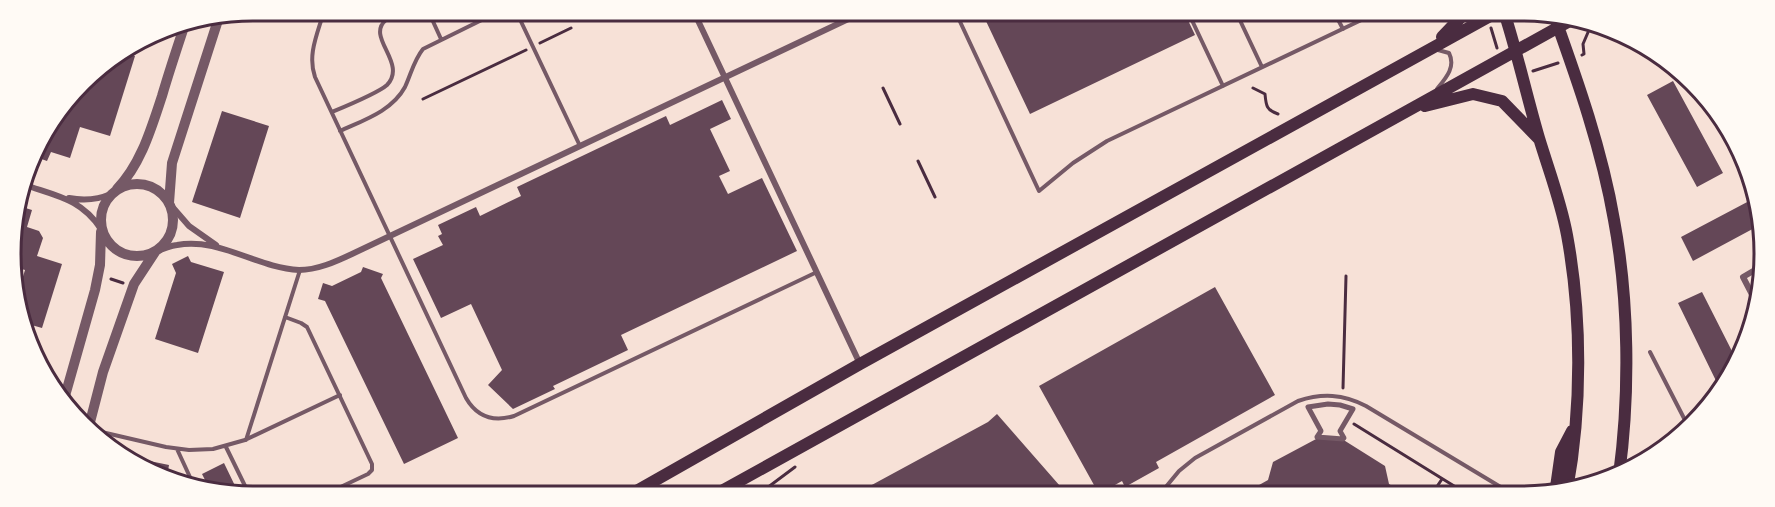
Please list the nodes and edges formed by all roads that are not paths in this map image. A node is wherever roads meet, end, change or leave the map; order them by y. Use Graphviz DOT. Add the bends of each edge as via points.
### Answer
graph roads {
  1 [pos="321,21"];
  2 [pos="385,21"];
  3 [pos="433,21"];
  4 [pos="479,21"];
  5 [pos="521,21"];
  6 [pos="698,21"];
  7 [pos="844,21"];
  8 [pos="960,21"];
  9 [pos="1192,21"];
  10 [pos="1240,21"];
  11 [pos="1338,21"];
  12 [pos="1359,21"];
  13 [pos="1457,21"];
  14 [pos="1481,21"];
  15 [pos="1507,21"];
  16 [pos="217,24"];
  17 [pos="1557,24"];
  18 [pos="1563,24"];
  19 [pos="1558,27"];
  20 [pos="1342,29"];
  21 [pos="182,32"];
  22 [pos="441,39"];
  23 [pos="1517,51"];
  24 [pos="1422,52"];
  25 [pos="1262,67"];
  26 [pos="725,77"];
  27 [pos="1223,86"];
  28 [pos="1414,107"];
  29 [pos="332,112"];
  30 [pos="340,131"];
  31 [pos="1540,140"];
  32 [pos="580,146"];
  33 [pos="31,187"];
  34 [pos="111,194"];
  35 [pos="57,195"];
  36 [pos="169,203"];
  37 [pos="101,229"];
  38 [pos="390,236"];
  39 [pos="227,250"];
  40 [pos="154,252"];
  41 [pos="300,270"];
  42 [pos="1754,271"];
  43 [pos="817,272"];
  44 [pos="1751,292"];
  45 [pos="285,318"];
  46 [pos="1650,352"];
  47 [pos="860,364"];
  48 [pos="66,391"];
  49 [pos="340,395"];
  50 [pos="1685,419"];
  51 [pos="91,420"];
  52 [pos="1347,420"];
  53 [pos="1575,424"];
  54 [pos="106,433"];
  55 [pos="245,440"];
  56 [pos="226,447"];
  57 [pos="177,448"];
  58 [pos="1620,464"];
  59 [pos="190,477"];
  60 [pos="1568,482"];
  61 [pos="1553,484"];
  62 [pos="245,486"];
  63 [pos="343,486"];
  64 [pos="645,486"];
  65 [pos="731,486"];
  66 [pos="1167,486"];
  67 [pos="1494,486"];
  1 -- 29 [label="lane" via="311,63"];
  2 -- 29 [label="lane" via="381,40 394,68 388,84"];
  3 -- 22 [label="lane"];
  4 -- 22 [label="lane"];
  5 -- 32 [label="lane"];
  6 -- 26 [label="street"];
  7 -- 26 [label="street"];
  8 -- 27 [label="lane" via="1040,190 1099,146"];
  9 -- 27 [label="lane"];
  10 -- 25 [label="lane"];
  11 -- 20 [label="lane"];
  12 -- 20 [label="lane"];
  13 -- 24 [label="main road"];
  14 -- 24 [label="main road"];
  15 -- 23 [label="main road"];
  16 -- 36 [label="street" via="172,163"];
  17 -- 19 [label="main road"];
  18 -- 19 [label="main road"];
  19 -- 23 [label="main road"];
  19 -- 58 [label="main road" via="1603,169 1617,238 1626,370"];
  20 -- 25 [label="lane"];
  21 -- 34 [label="street" via="141,153 132,171"];
  22 -- 30 [label="lane" via="420,52 404,88 391,105"];
  23 -- 28 [label="main road"];
  23 -- 31 [label="main road"];
  24 -- 28 [label="lane" via="1446,50 1452,62 1445,80"];
  24 -- 47 [label="main road"];
  25 -- 27 [label="lane"];
  26 -- 32 [label="street"];
  26 -- 43 [label="street"];
  28 -- 31 [label="main road" via="1473,94 1502,101"];
  28 -- 65 [label="main road"];
  29 -- 30 [label="lane"];
  30 -- 38 [label="lane"];
  31 -- 53 [label="main road" via="1555,185 1570,254 1579,380"];
  32 -- 38 [label="street"];
  33 -- 35 [label="street"];
  34 -- 35 [label="street" via="87,200"];
  34 -- 36 [label="street" via="131,184 141,184 154,188"];
  34 -- 37 [label="street" via="102,210"];
  35 -- 37 [label="street" via="84,208"];
  36 -- 39 [label="street" via="189,226"];
  36 -- 40 [label="street" via="171,232"];
  37 -- 40 [label="street" via="110,245 122,254 136,257"];
  37 -- 48 [label="street" via="95,290"];
  38 -- 41 [label="street" via="335,262"];
  38 -- 43 [label="lane" via="466,398 475,410 494,419 514,416"];
  39 -- 40 [label="street" via="184,244"];
  39 -- 41 [label="street"];
  40 -- 51 [label="street" via="133,287"];
  41 -- 45 [label="lane"];
  42 -- 44 [label="street" via="1743,277"];
  43 -- 47 [label="street"];
  45 -- 49 [label="lane" via="308,327"];
  45 -- 55 [label="lane"];
  46 -- 50 [label="lane"];
  47 -- 64 [label="main road"];
  49 -- 55 [label="lane"];
  49 -- 63 [label="lane" via="373,467 368,474"];
  52 -- 52 [label="street" via="1340,431 1343,439 1318,438 1322,430 1308,407 1342,405 1353,409"];
  53 -- 60 [label="main road"];
  53 -- 61 [label="main road" via="1561,452"];
  54 -- 57 [label="lane"];
  55 -- 56 [label="lane"];
  56 -- 57 [label="lane"];
  56 -- 62 [label="lane"];
  57 -- 59 [label="lane"];
  66 -- 67 [label="lane" via="1202,454 1298,401 1329,395 1348,397 1365,406"];
}
